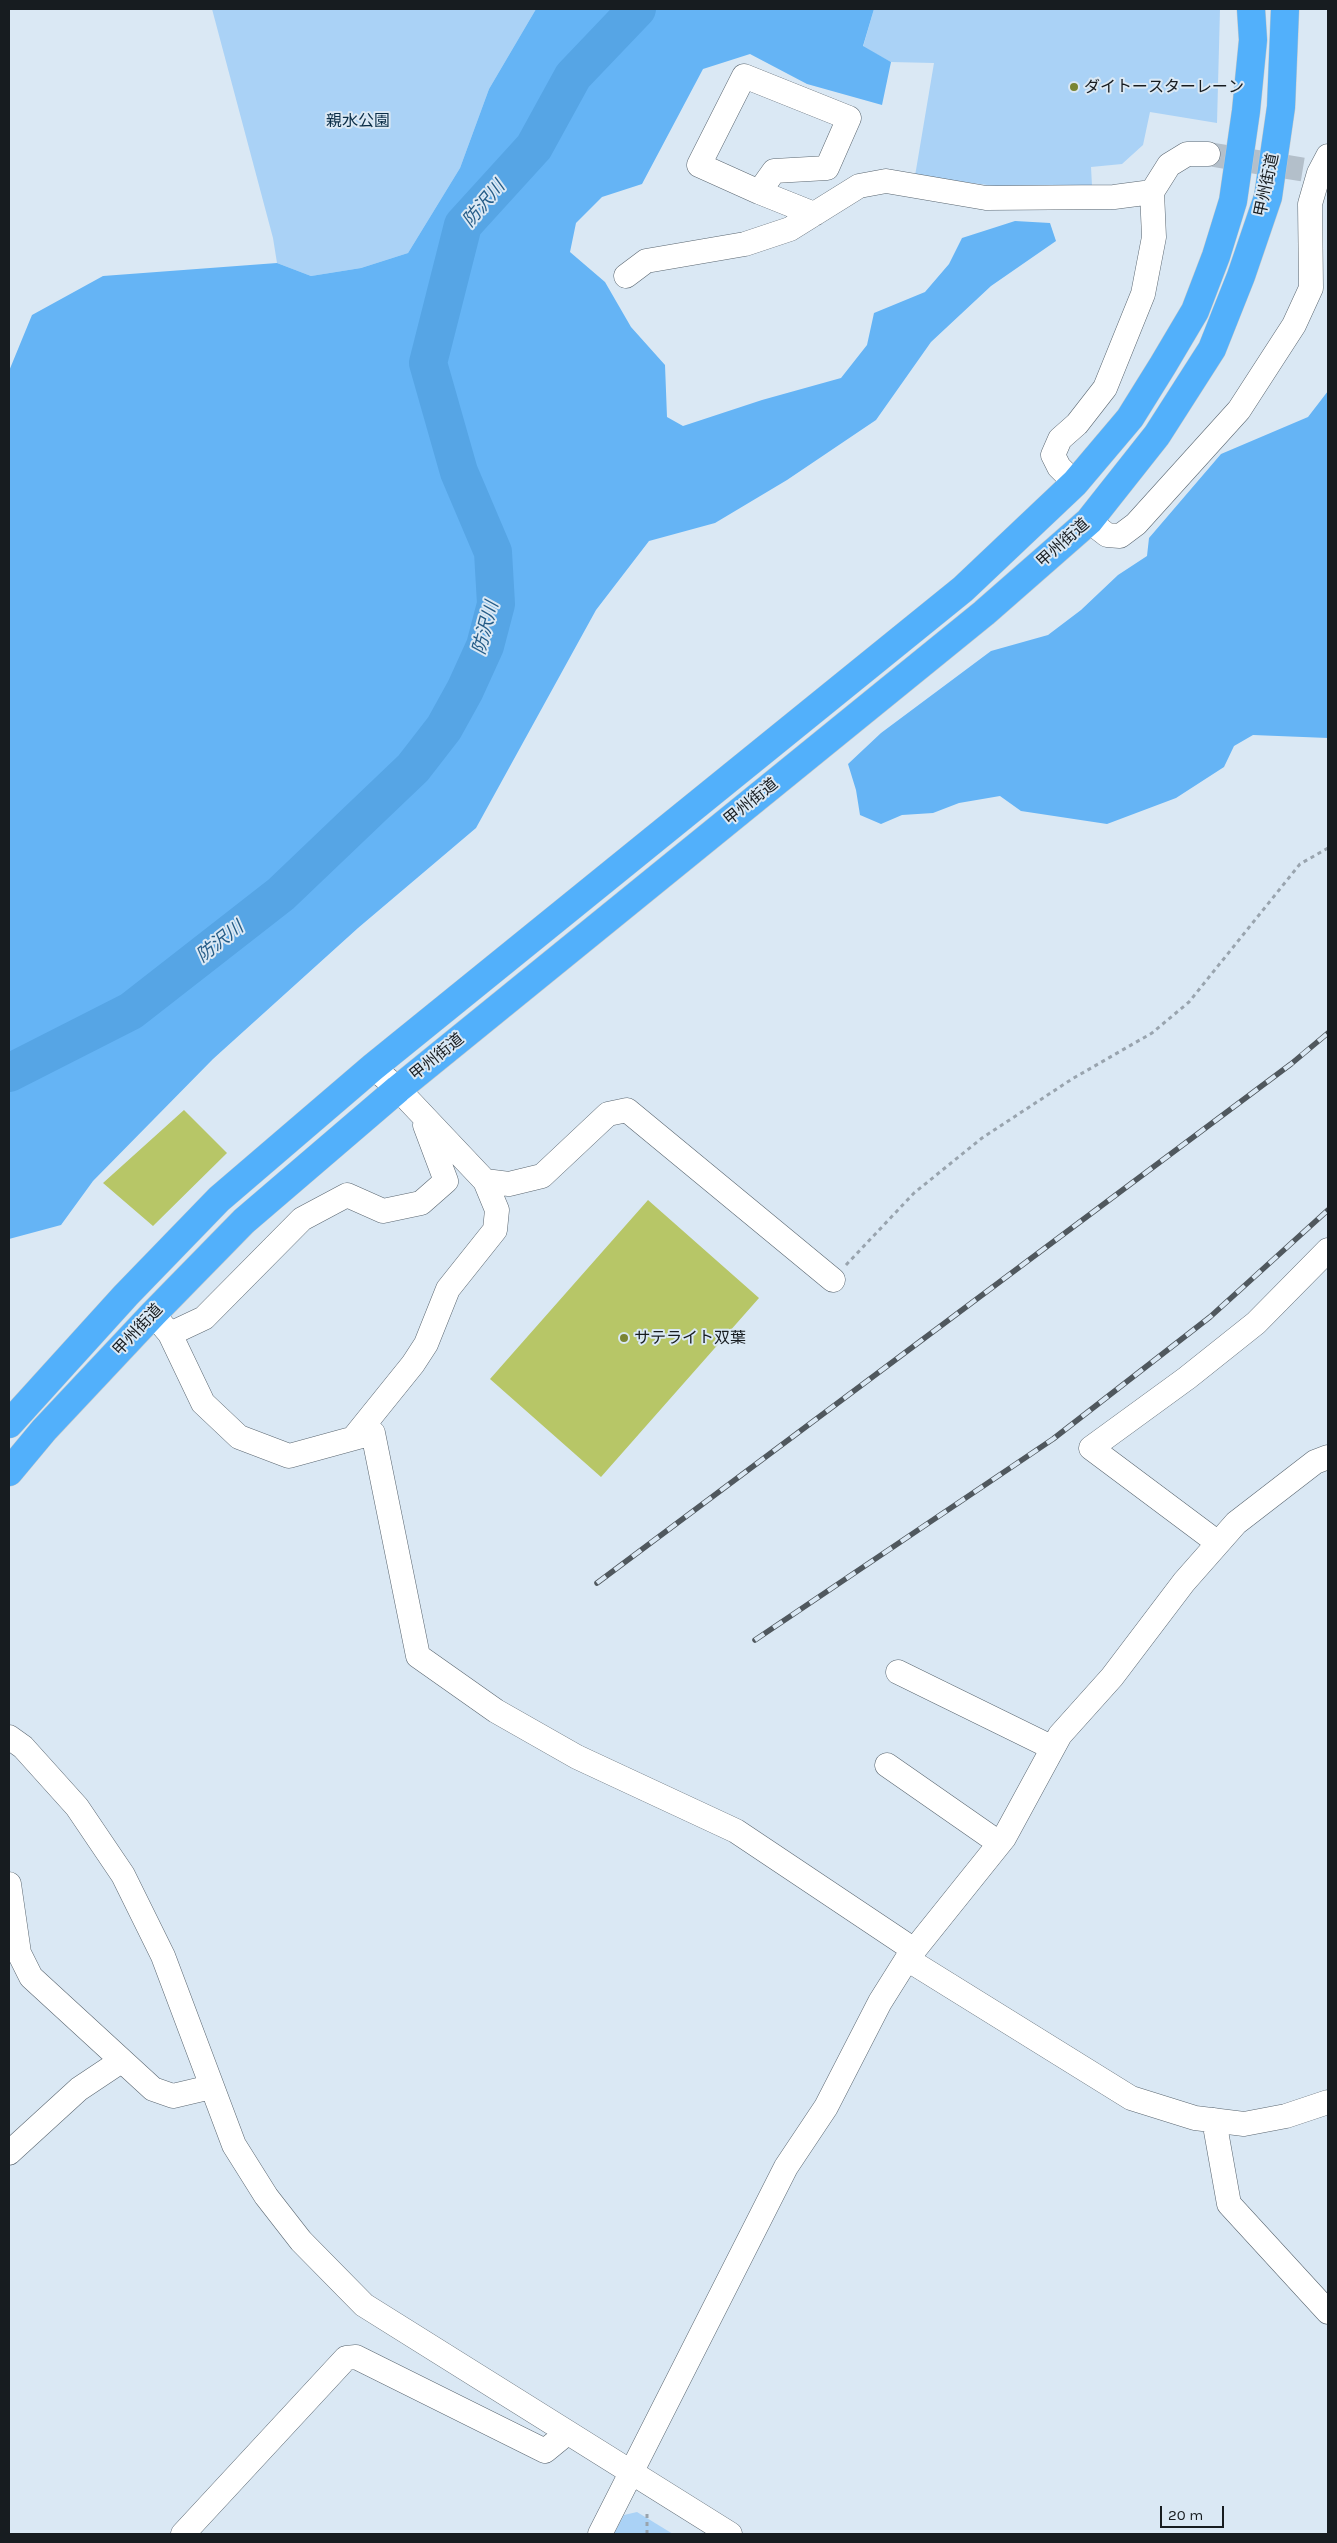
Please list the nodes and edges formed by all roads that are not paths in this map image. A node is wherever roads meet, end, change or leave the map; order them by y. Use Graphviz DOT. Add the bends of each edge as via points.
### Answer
graph roads {
  1 [pos="1250,9"];
  2 [pos="1285,9"];
  3 [pos="1208,154"];
  4 [pos="1318,166"];
  5 [pos="759,192"];
  6 [pos="1152,192"];
  7 [pos="814,214"];
  8 [pos="626,276"];
  9 [pos="1075,483"];
  10 [pos="1089,521"];
  11 [pos="373,1067"];
  12 [pos="398,1089"];
  13 [pos="421,1114"];
  14 [pos="485,1181"];
  15 [pos="1328,1250"];
  16 [pos="833,1280"];
  17 [pos="153,1314"];
  18 [pos="170,1334"];
  19 [pos="9,1424"];
  20 [pos="355,1436"];
  21 [pos="1328,1457"];
  22 [pos="9,1472"];
  23 [pos="1218,1543"];
  24 [pos="898,1672"];
  25 [pos="9,1737"];
  26 [pos="1053,1748"];
  27 [pos="886,1765"];
  28 [pos="999,1843"];
  29 [pos="9,1884"];
  30 [pos="911,1954"];
  31 [pos="121,2061"];
  32 [pos="211,2087"];
  33 [pos="1328,2102"];
  34 [pos="1214,2120"];
  35 [pos="9,2153"];
  36 [pos="1328,2312"];
  37 [pos="567,2433"];
  38 [pos="630,2472"];
  39 [pos="183,2534"];
  40 [pos="600,2534"];
  41 [pos="730,2534"];
  1 -- 9 [label="highway, 甲州街道" via="1252,40 1246,111 1233,202 1216,256 1194,311 1163,365 1130,418"];
  2 -- 10 [label="highway, 甲州街道" via="1282,106 1268,197 1241,276 1212,349 1157,435"];
  3 -- 6 [label="street" via="1188,154 1169,165"];
  4 -- 10 [label="street" via="1310,204 1311,288 1294,326 1244,403 1136,524 1120,536 1107,535"];
  5 -- 5 [label="street" via="700,165 744,76 849,118 827,168 774,171"];
  5 -- 7 [label="street"];
  6 -- 7 [label="street" via="1114,197 986,198 886,181 859,186"];
  6 -- 9 [label="street" via="1154,237 1143,294 1105,388 1077,424 1060,439 1053,455 1059,467"];
  7 -- 8 [label="street" via="790,229 745,244 646,261"];
  9 -- 11 [label="highway, 甲州街道" via="963,589"];
  10 -- 12 [label="highway, 甲州街道" via="984,613"];
  11 -- 12 [label="street"];
  11 -- 19 [label="highway, 甲州街道" via="219,1199"];
  12 -- 13 [label="street"];
  12 -- 17 [label="highway, 甲州街道" via="244,1221"];
  13 -- 14 [label="street"];
  13 -- 18 [label="street" via="446,1181 434,1192 421,1203 383,1210 347,1195 302,1218 204,1318"];
  14 -- 16 [label="street" via="509,1184 542,1176 608,1114 626,1110"];
  14 -- 20 [label="street" via="497,1210 496,1230 448,1289 426,1344 413,1364"];
  15 -- 23 [label="street" via="1256,1323 1091,1448"];
  17 -- 18 [label="street"];
  17 -- 22 [label="highway, 甲州街道"];
  18 -- 20 [label="street" via="203,1403 239,1437 289,1456"];
  20 -- 30 [label="street" via="373,1433 418,1656 496,1711 577,1757 736,1831"];
  21 -- 23 [label="street" via="1315,1462 1236,1523"];
  23 -- 26 [label="street" via="1112,1677 1060,1735"];
  24 -- 26 [label="street"];
  25 -- 32 [label="street" via="23,1747 76,1807 124,1875 163,1956"];
  26 -- 28 [label="street"];
  27 -- 28 [label="street"];
  28 -- 30 [label="street"];
  29 -- 31 [label="street" via="19,1953 31,1977"];
  30 -- 34 [label="street" via="1131,2098 1195,2118"];
  30 -- 38 [label="street" via="880,2002 826,2107 786,2167"];
  31 -- 32 [label="street" via="153,2089 173,2096"];
  31 -- 35 [label="street" via="79,2090"];
  32 -- 37 [label="street" via="234,2145 266,2196 301,2241 364,2305"];
  33 -- 34 [label="street" via="1286,2116 1244,2124"];
  34 -- 36 [label="street" via="1229,2204"];
  37 -- 38 [label="street"];
  37 -- 39 [label="street" via="545,2451 356,2357 346,2358"];
  38 -- 40 [label="street"];
  38 -- 41 [label="street"];
}
